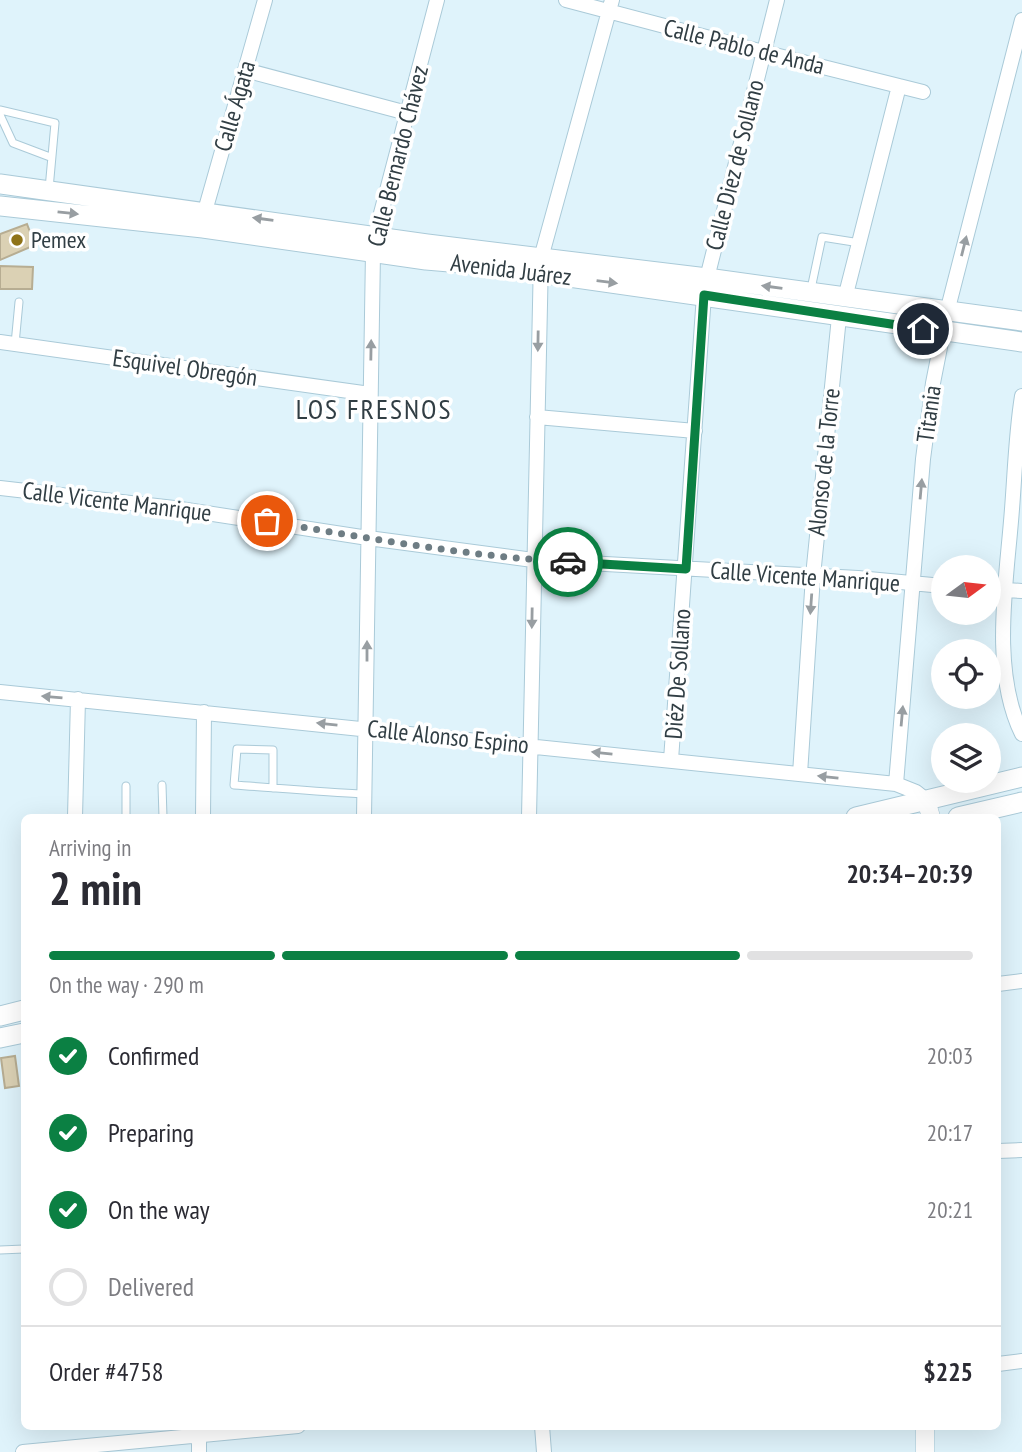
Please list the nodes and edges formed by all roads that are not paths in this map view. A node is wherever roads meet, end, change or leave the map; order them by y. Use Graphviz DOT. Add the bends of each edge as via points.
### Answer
graph roads {
  1 [pos="265,0"];
  2 [pos="437,0"];
  3 [pos="565,0"];
  4 [pos="776,0"];
  5 [pos="610,6"];
  6 [pos="1022,20"];
  7 [pos="763,52"];
  8 [pos="245,70"];
  9 [pos="899,86"];
  10 [pos="923,92"];
  11 [pos="0,112"];
  12 [pos="407,113"];
  13 [pos="50,158"];
  14 [pos="0,184"];
  15 [pos="49,190"];
  16 [pos="0,206"];
  17 [pos="205,211"];
  18 [pos="860,243"];
  19 [pos="374,244"];
  20 [pos="540,266"];
  21 [pos="706,286"];
  22 [pos="810,293"];
  23 [pos="845,298"];
  24 [pos="19,302"];
  25 [pos="839,317"];
  26 [pos="1022,321"];
  27 [pos="945,322"];
  28 [pos="0,342"];
  29 [pos="1022,342"];
  30 [pos="15,344"];
  31 [pos="370,394"];
  32 [pos="1022,396"];
  33 [pos="537,417"];
  34 [pos="695,431"];
  35 [pos="0,488"];
  36 [pos="368,538"];
  37 [pos="533,560"];
  38 [pos="686,569"];
  39 [pos="813,576"];
  40 [pos="913,583"];
  41 [pos="931,585"];
  42 [pos="1001,590"];
  43 [pos="1006,590"];
  44 [pos="1022,592"];
  45 [pos="0,692"];
  46 [pos="78,699"];
  47 [pos="204,712"];
  48 [pos="367,728"];
  49 [pos="1022,734"];
  50 [pos="530,746"];
  51 [pos="671,760"];
  52 [pos="800,774"];
  53 [pos="1022,777"];
  54 [pos="896,784"];
  55 [pos="162,785"];
  56 [pos="126,786"];
  57 [pos="273,788"];
  58 [pos="365,794"];
  59 [pos="1022,802"];
  60 [pos="928,809"];
  61 [pos="75,814"];
  62 [pos="126,814"];
  63 [pos="163,814"];
  64 [pos="203,814"];
  65 [pos="364,814"];
  66 [pos="529,814"];
  67 [pos="883,814"];
  68 [pos="971,814"];
  69 [pos="1022,981"];
  70 [pos="1001,984"];
  71 [pos="21,1011"];
  72 [pos="0,1016"];
  73 [pos="21,1034"];
  74 [pos="0,1038"];
  75 [pos="1022,1150"];
  76 [pos="1001,1151"];
  77 [pos="21,1249"];
  78 [pos="0,1250"];
  79 [pos="1022,1361"];
  80 [pos="1001,1364"];
  81 [pos="232,1430"];
  82 [pos="542,1430"];
  83 [pos="925,1430"];
  84 [pos="199,1432"];
  85 [pos="23,1452"];
  86 [pos="199,1452"];
  87 [pos="544,1452"];
  88 [pos="925,1452"];
  1 -- 8 [label="street, Calle Ágata"];
  2 -- 12 [label="street, Calle Bernardo Chávez"];
  3 -- 5 [label="street, Calle Pablo de Anda"];
  4 -- 7 [label="street, Calle Diez de Sollano"];
  5 -- 7 [label="street, Calle Pablo de Anda"];
  5 -- 20 [label="street"];
  27 -- 6 [label="street, Titania, one-way"];
  7 -- 9 [label="street, Calle Pablo de Anda"];
  7 -- 21 [label="street, Calle Diez de Sollano"];
  8 -- 12 [label="street"];
  8 -- 17 [label="street, Calle Ágata"];
  9 -- 10 [label="street, Calle Pablo de Anda"];
  9 -- 18 [label="street"];
  11 -- 13 [label="lane" via="13,143"];
  11 -- 13 [label="lane" via="55,123"];
  12 -- 19 [label="street, Calle Bernardo Chávez"];
  13 -- 15 [label="lane"];
  14 -- 15 [label="main road, Avenida Juárez"];
  15 -- 17 [label="main road, Avenida Juárez"];
  16 -- 19 [label="main road, Avenida Juárez, one-way"];
  19 -- 17 [label="main road, Avenida Juárez, one-way"];
  18 -- 22 [label="lane" via="822,237"];
  18 -- 23 [label="street"];
  19 -- 20 [label="main road, Avenida Juárez"];
  31 -- 19 [label="street, Calle Bernardo Chávez, one-way"];
  20 -- 21 [label="main road, Avenida Juárez"];
  20 -- 33 [label="street, one-way"];
  22 -- 21 [label="main road, Avenida Juárez, one-way"];
  21 -- 25 [label="main road, Avenida Juárez"];
  21 -- 34 [label="street, Diéz De Sollano"];
  22 -- 23 [label="main road, Avenida Juárez"];
  23 -- 27 [label="main road, Avenida Juárez"];
  24 -- 30 [label="lane"];
  25 -- 27 [label="main road, Avenida Juárez"];
  25 -- 39 [label="street, Alonso de la Torre"];
  26 -- 27 [label="main road, Avenida Juárez"];
  27 -- 29 [label="main road, Avenida Juárez"];
  40 -- 27 [label="street, Titania, one-way" via="928,419"];
  28 -- 30 [label="street, Esquivel Obregón"];
  30 -- 31 [label="street, Esquivel Obregón"];
  31 -- 36 [label="street, Calle Bernardo Chávez"];
  32 -- 43 [label="street"];
  33 -- 34 [label="street"];
  33 -- 37 [label="street"];
  34 -- 38 [label="street, Diéz De Sollano"];
  35 -- 36 [label="street, Calle Vicente Manrique"];
  36 -- 37 [label="street, Calle Vicente Manrique"];
  48 -- 36 [label="street, Calle Bernardo Chávez, one-way"];
  37 -- 38 [label="street, Calle Vicente Manrique"];
  37 -- 50 [label="street, one-way"];
  38 -- 39 [label="street, Calle Vicente Manrique"];
  38 -- 51 [label="street, Diéz De Sollano"];
  39 -- 40 [label="street, Calle Vicente Manrique"];
  39 -- 52 [label="street, Alonso de la Torre, one-way"];
  40 -- 41 [label="street, Calle Vicente Manrique"];
  54 -- 40 [label="street, Titania, one-way"];
  42 -- 43 [label="street"];
  43 -- 44 [label="street"];
  43 -- 49 [label="street" via="1003,652"];
  46 -- 45 [label="street, Calle Alonso Espino, one-way"];
  46 -- 47 [label="street, Calle Alonso Espino"];
  46 -- 61 [label="street"];
  48 -- 47 [label="street, Calle Alonso Espino, one-way"];
  47 -- 64 [label="street"];
  48 -- 50 [label="street, Calle Alonso Espino"];
  48 -- 58 [label="street, Calle Bernardo Chávez"];
  51 -- 50 [label="street, Calle Alonso Espino, one-way"];
  50 -- 66 [label="street"];
  51 -- 52 [label="street, Calle Alonso Espino"];
  54 -- 52 [label="street, Calle Alonso Espino, one-way"];
  53 -- 60 [label="main road"];
  54 -- 60 [label="street" via="916,792"];
  55 -- 63 [label="lane"];
  56 -- 62 [label="lane"];
  57 -- 57 [label="lane" via="234,785 237,749 274,750"];
  57 -- 58 [label="lane"];
  58 -- 65 [label="street, Calle Bernardo Chávez"];
  59 -- 68 [label="main road"];
  60 -- 67 [label="main road"];
  69 -- 70 [label="street"];
  71 -- 72 [label="main road"];
  73 -- 74 [label="main road"];
  75 -- 76 [label="street"];
  77 -- 78 [label="lane"];
  79 -- 80 [label="street"];
  81 -- 84 [label="street"];
  82 -- 87 [label="street"];
  83 -- 88 [label="street"];
  84 -- 85 [label="street"];
  84 -- 86 [label="street"];
}
